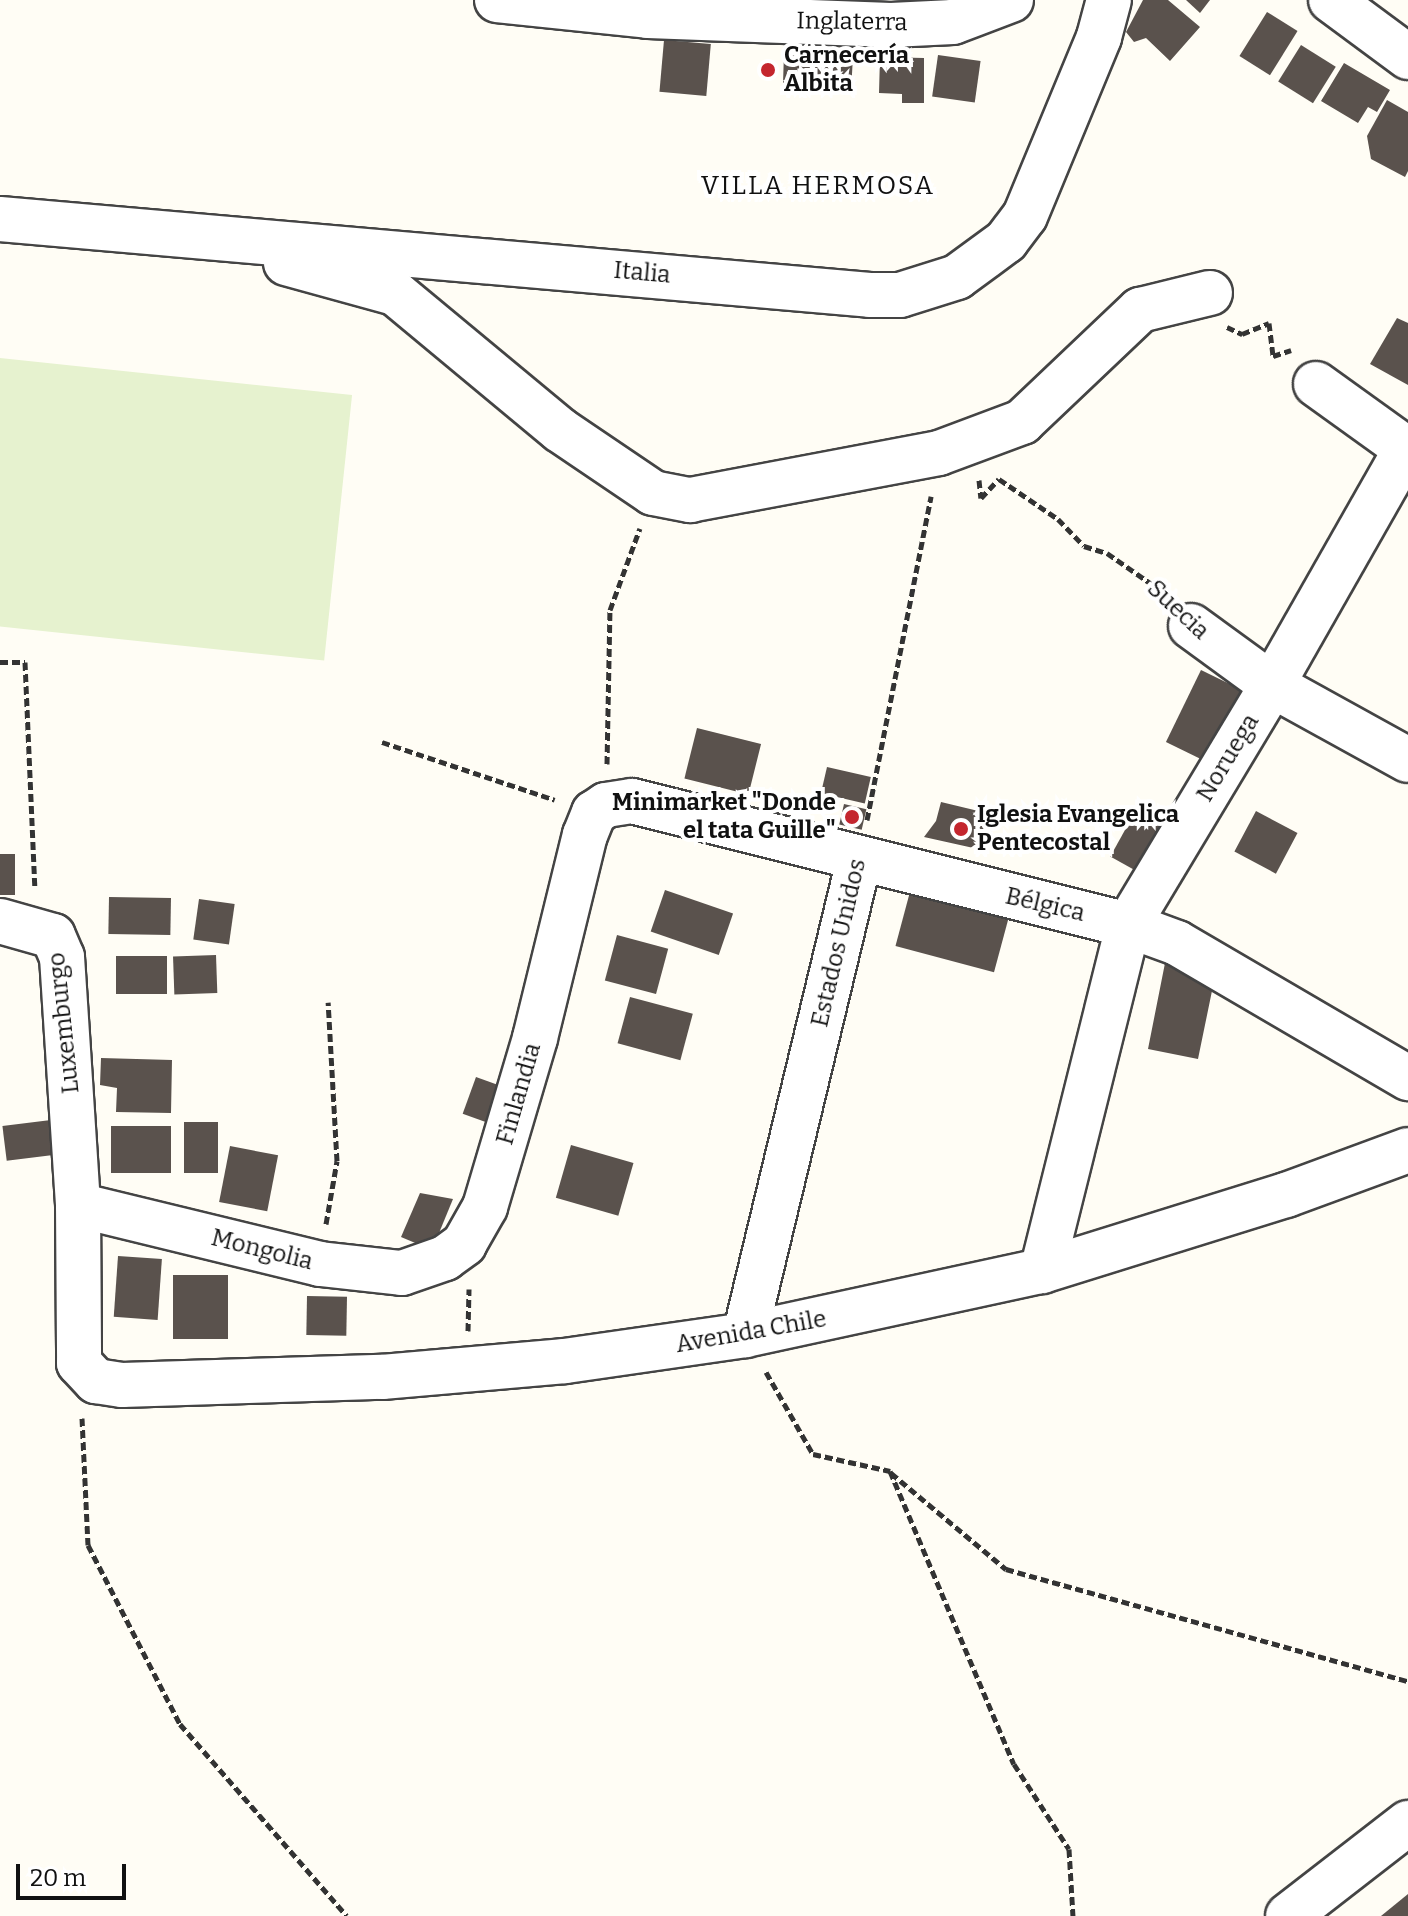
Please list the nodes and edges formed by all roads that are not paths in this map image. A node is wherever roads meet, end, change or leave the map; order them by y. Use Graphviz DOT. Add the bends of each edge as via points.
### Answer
graph roads {
  1 [pos="497,0"];
  2 [pos="1011,0"];
  3 [pos="1109,0"];
  4 [pos="1331,0"];
  5 [pos="650,5"];
  6 [pos="1408,57"];
  7 [pos="0,219"];
  8 [pos="188,235"];
  9 [pos="1210,293"];
  10 [pos="1316,384"];
  11 [pos="1407,448"];
  12 [pos="1191,626"];
  13 [pos="1272,685"];
  14 [pos="1408,760"];
  15 [pos="651,805"];
  16 [pos="859,860"];
  17 [pos="12,923"];
  18 [pos="1128,925"];
  19 [pos="1408,1078"];
  20 [pos="1408,1150"];
  21 [pos="78,1205"];
  22 [pos="445,1258"];
  23 [pos="1042,1271"];
  24 [pos="745,1335"];
  25 [pos="79,1363"];
  26 [pos="1408,1823"];
  27 [pos="1288,1916"];
  1 -- 5 [label="street, Inglaterra"];
  2 -- 5 [label="street, Inglaterra" via="953,22 907,24"];
  3 -- 8 [label="street, Italia" via="1099,37 1025,216 983,262 930,288 870,295"];
  4 -- 6 [label="street"];
  7 -- 8 [label="street, Italia"];
  8 -- 9 [label="street" via="395,293 560,430 653,493 690,500 939,453 1022,422 1140,310"];
  10 -- 11 [label="street"];
  11 -- 13 [label="street, Noruega"];
  12 -- 13 [label="street, Suecia"];
  13 -- 14 [label="street, Suecia"];
  13 -- 18 [label="street, Noruega"];
  15 -- 16 [label="street, Bélgica"];
  15 -- 22 [label="street, Finlandia" via="632,801 600,809 585,835 535,1038 485,1207 464,1244"];
  16 -- 18 [label="street, Bélgica"];
  16 -- 24 [label="street, Estados Unidos"];
  17 -- 21 [label="street, Luxemburgo" via="53,936 62,957"];
  18 -- 19 [label="street, Bélgica" via="1177,943"];
  18 -- 23 [label="street, Noruega"];
  20 -- 23 [label="street, Avenida Chile" via="1286,1195"];
  21 -- 22 [label="street, Mongolia" via="320,1264 402,1273"];
  21 -- 25 [label="street, Luxemburgo"];
  23 -- 24 [label="street, Avenida Chile"];
  24 -- 25 [label="street, Avenida Chile" via="565,1361 382,1377 122,1385 96,1381"];
  26 -- 27 [label="street"];
}
